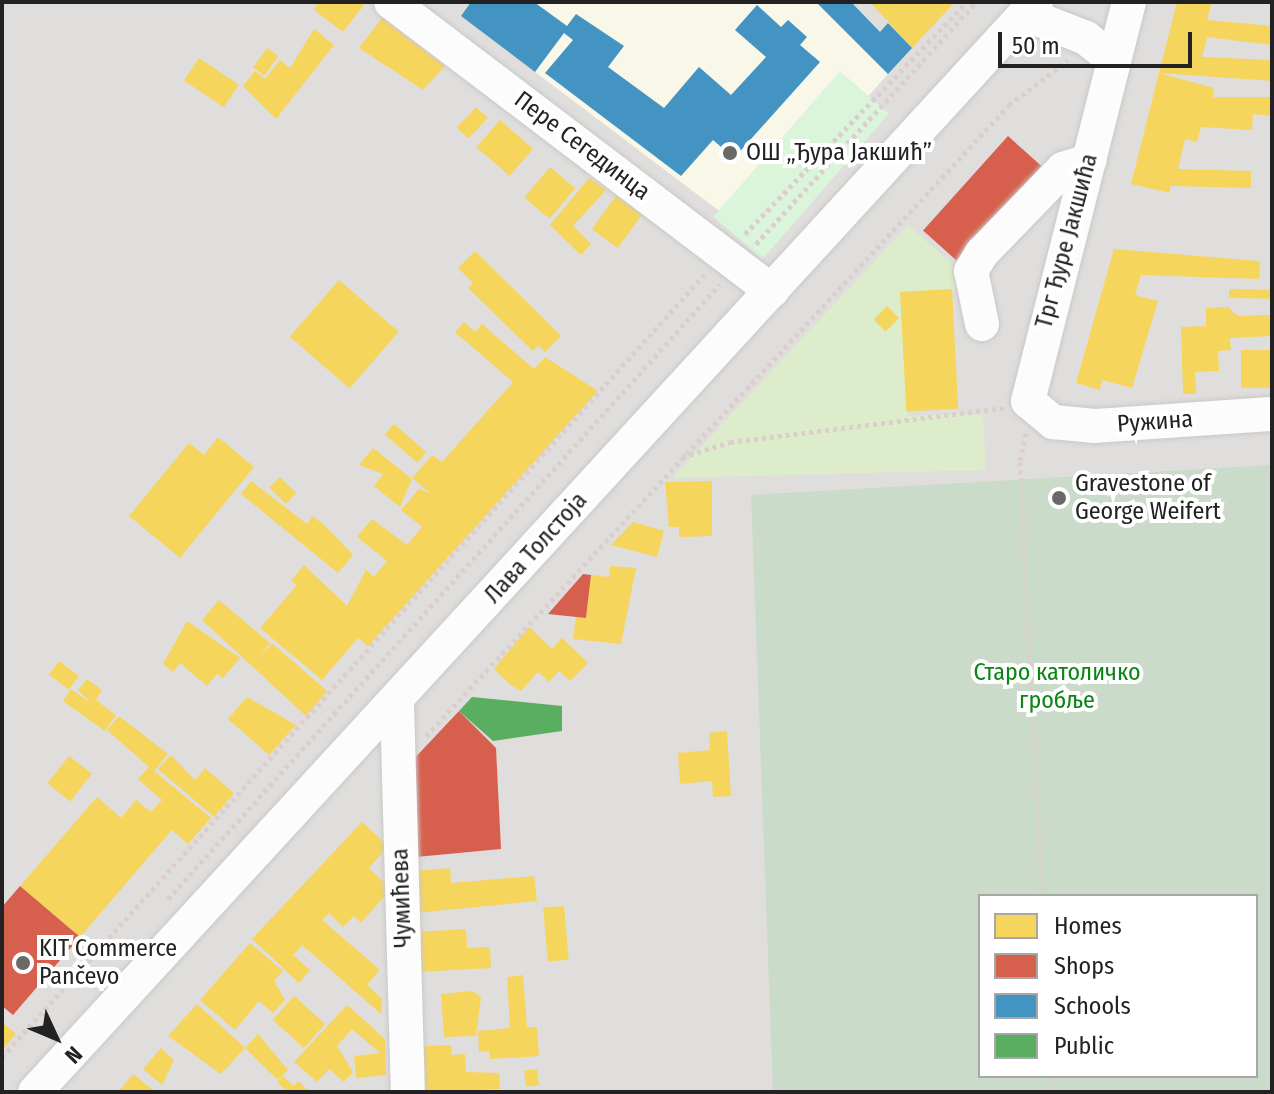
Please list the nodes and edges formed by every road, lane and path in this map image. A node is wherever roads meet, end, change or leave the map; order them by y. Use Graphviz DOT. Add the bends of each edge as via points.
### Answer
graph roads {
  1 [pos="391,2"];
  2 [pos="967,2"];
  3 [pos="976,2"];
  4 [pos="1129,2"];
  5 [pos="1031,8"];
  6 [pos="1086,38"];
  7 [pos="1114,61"];
  8 [pos="1090,160"];
  9 [pos="730,260"];
  10 [pos="772,291"];
  11 [pos="982,324"];
  12 [pos="1033,409"];
  13 [pos="1272,414"];
  14 [pos="682,457"];
  15 [pos="397,703"];
  16 [pos="398,766"];
  17 [pos="1042,894"];
  18 [pos="162,906"];
  19 [pos="2,1057"];
  20 [pos="35,1092"];
  21 [pos="408,1092"];
  1 -- 9 [label="street, Пере Сегединца"];
  2 -- 9 [label="path"];
  3 -- 9 [label="path"];
  4 -- 7 [label="street, Трг Ђуре Јакшића"];
  5 -- 6 [label="street"];
  5 -- 10 [label="street, Лава Толстоја"];
  6 -- 7 [label="street"];
  6 -- 14 [label="path" via="1050,77 1009,105"];
  7 -- 8 [label="street, Трг Ђуре Јакшића"];
  8 -- 11 [label="street" via="1063,169 982,253 971,271"];
  8 -- 12 [label="street, Трг Ђуре Јакшића"];
  9 -- 10 [label="street, Пере Сегединца"];
  9 -- 18 [label="path"];
  9 -- 19 [label="path"];
  10 -- 15 [label="street, Лава Толстоја"];
  12 -- 13 [label="street, Ружина" via="1095,426"];
  12 -- 14 [label="path" via="730,442"];
  12 -- 17 [label="path" via="1020,462"];
  14 -- 16 [label="path"];
  15 -- 16 [label="street, Чумићева"];
  15 -- 20 [label="street, Лава Толстоја"];
  16 -- 21 [label="street, Чумићева"];
}
